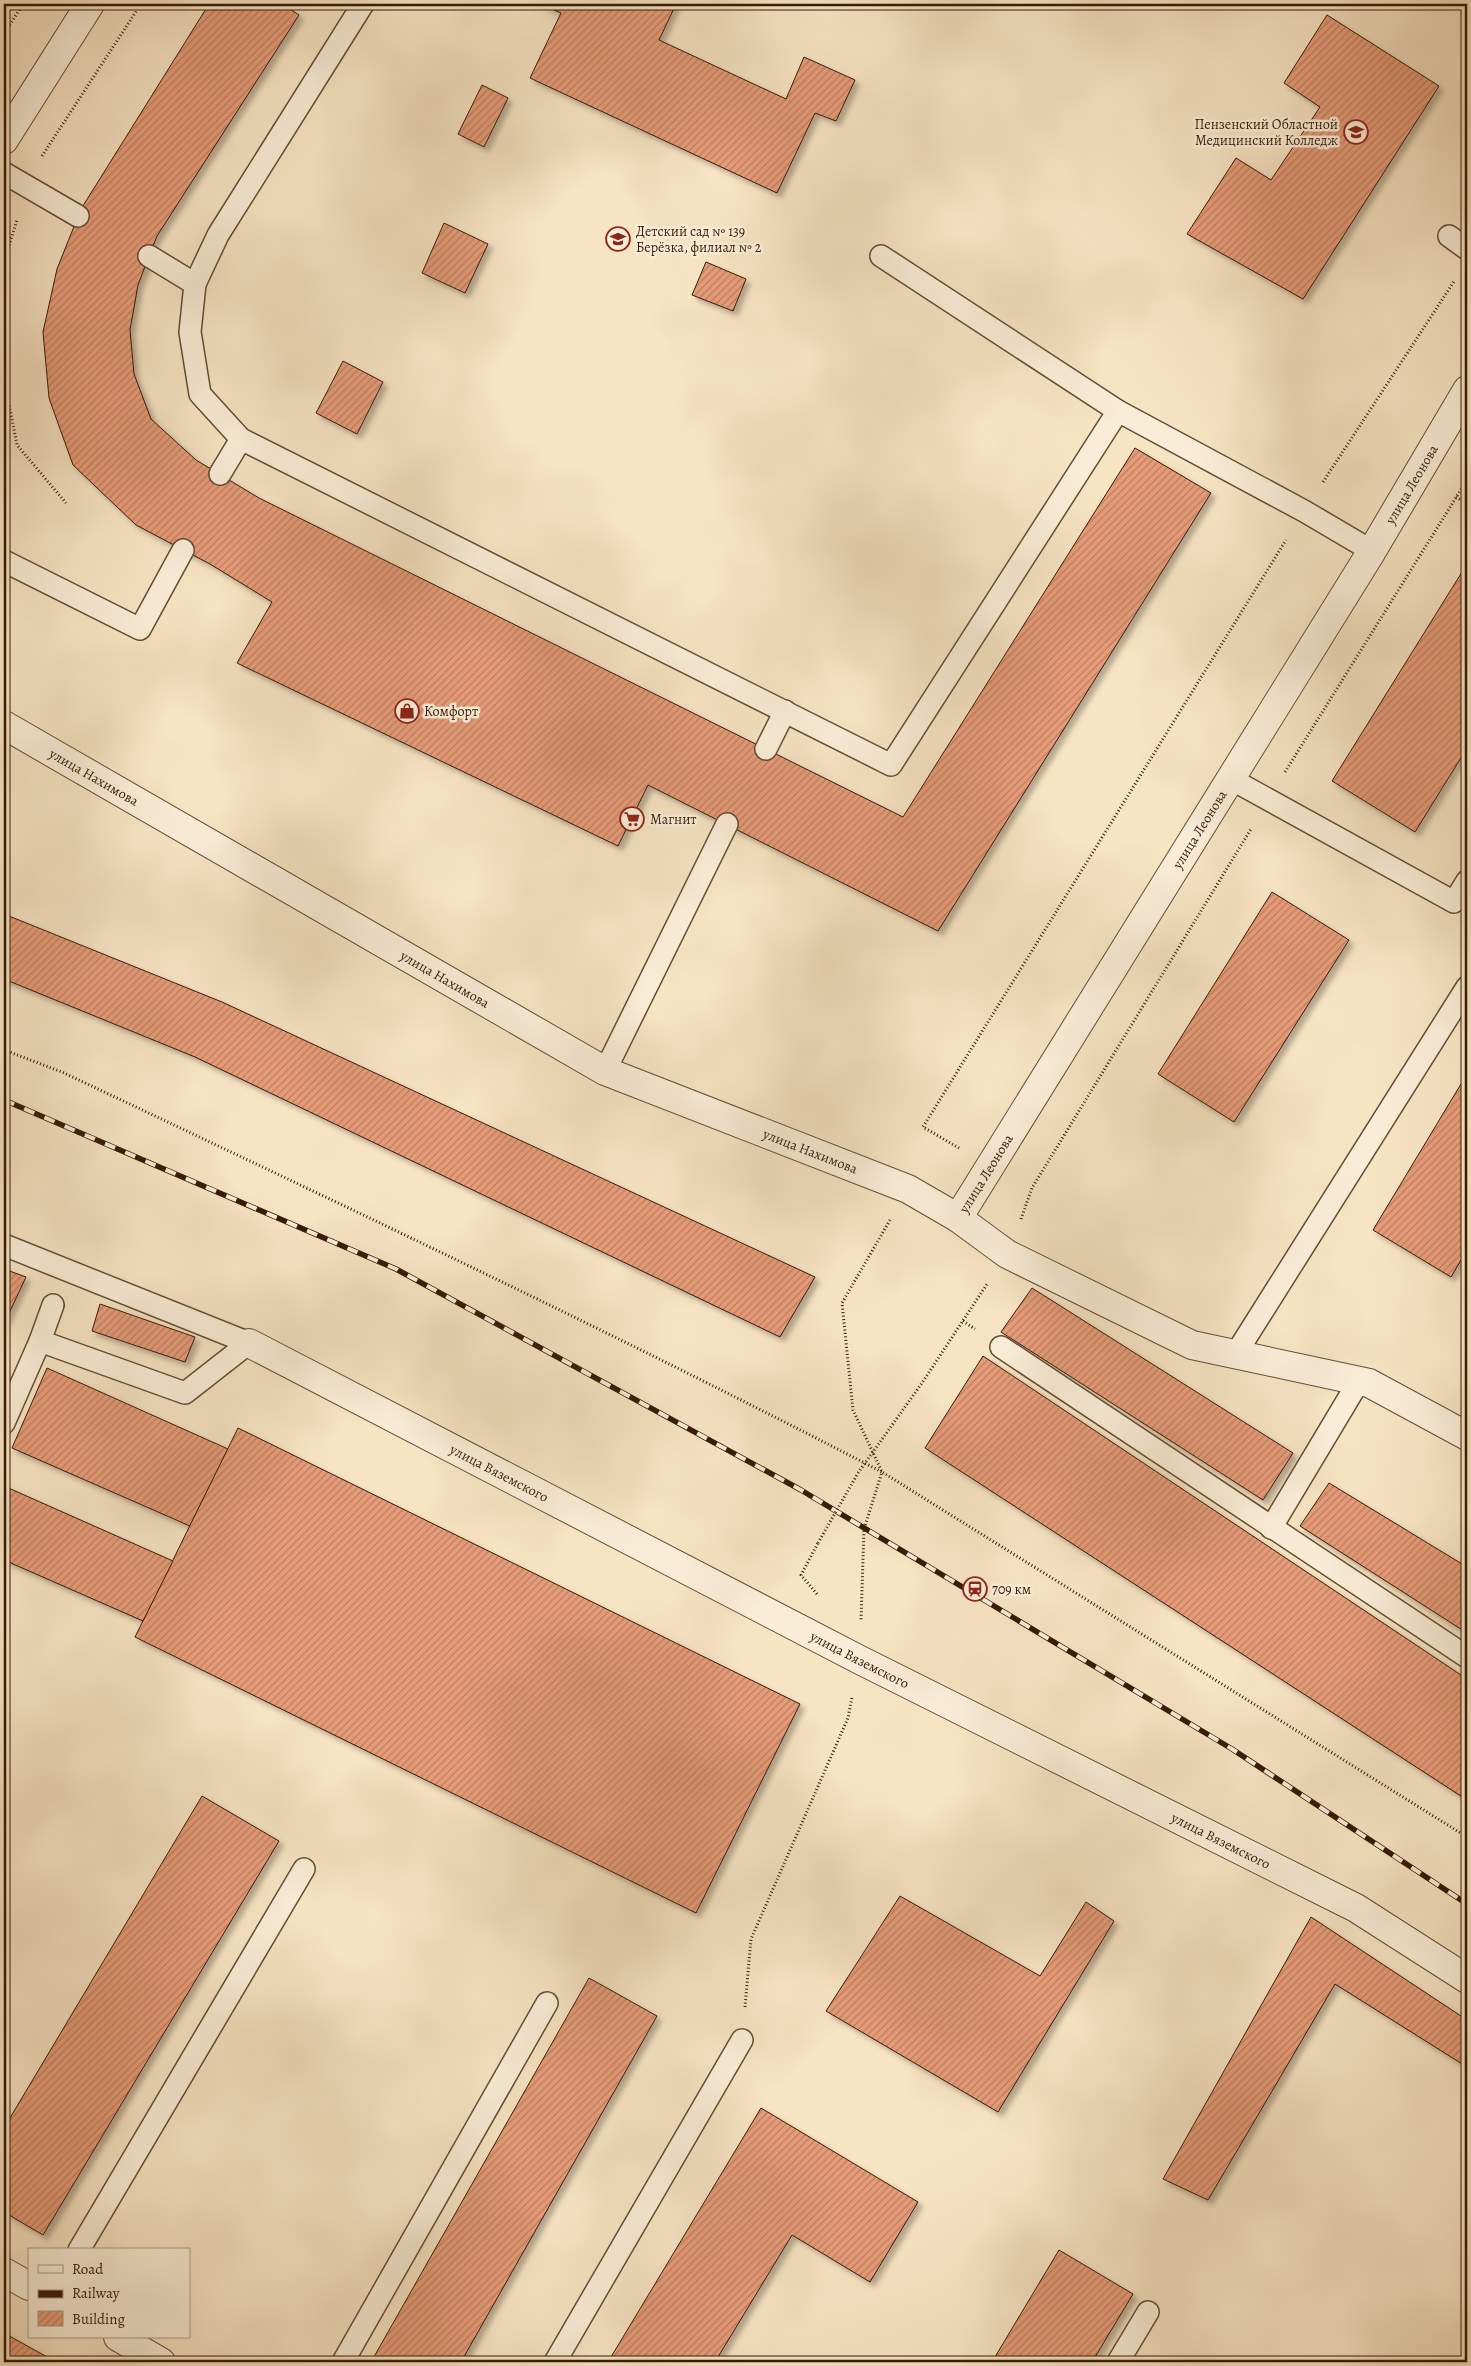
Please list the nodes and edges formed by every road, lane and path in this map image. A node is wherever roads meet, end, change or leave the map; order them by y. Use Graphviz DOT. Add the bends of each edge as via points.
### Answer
graph roads {
  1 [pos="23,4"];
  2 [pos="90,4"];
  3 [pos="140,4"];
  4 [pos="363,4"];
  5 [pos="4,34"];
  6 [pos="4,139"];
  7 [pos="4,173"];
  8 [pos="27,188"];
  9 [pos="78,216"];
  10 [pos="1449,236"];
  11 [pos="1467,249"];
  12 [pos="149,256"];
  13 [pos="881,256"];
  14 [pos="4,262"];
  15 [pos="1456,278"];
  16 [pos="195,284"];
  17 [pos="4,378"];
  18 [pos="1467,390"];
  19 [pos="1118,411"];
  20 [pos="241,439"];
  21 [pos="220,474"];
  22 [pos="1467,480"];
  23 [pos="1456,498"];
  24 [pos="66,503"];
  25 [pos="1467,504"];
  26 [pos="1304,511"];
  27 [pos="183,550"];
  28 [pos="1372,551"];
  29 [pos="4,561"];
  30 [pos="785,711"];
  31 [pos="4,725"];
  32 [pos="766,749"];
  33 [pos="1231,779"];
  34 [pos="1268,799"];
  35 [pos="727,824"];
  36 [pos="1467,881"];
  37 [pos="1461,906"];
  38 [pos="1467,987"];
  39 [pos="4,1050"];
  40 [pos="605,1071"];
  41 [pos="923,1127"];
  42 [pos="908,1189"];
  43 [pos="958,1218"];
  44 [pos="4,1245"];
  45 [pos="1007,1254"];
  46 [pos="53,1305"];
  47 [pos="40,1341"];
  48 [pos="250,1343"];
  49 [pos="1000,1347"];
  50 [pos="1235,1355"];
  51 [pos="1359,1381"];
  52 [pos="4,1424"];
  53 [pos="1467,1436"];
  54 [pos="882,1472"];
  55 [pos="1271,1528"];
  56 [pos="817,1595"];
  57 [pos="1467,1657"];
  58 [pos="860,1660"];
  59 [pos="1467,1837"];
  60 [pos="304,1869"];
  61 [pos="1467,1979"];
  62 [pos="547,2003"];
  63 [pos="742,2040"];
  64 [pos="79,2248"];
  65 [pos="4,2272"];
  66 [pos="28,2285"];
  67 [pos="1148,2312"];
  68 [pos="120,2338"];
  69 [pos="161,2362"];
  70 [pos="343,2362"];
  71 [pos="555,2362"];
  72 [pos="1118,2362"];
  1 -- 5 [label="path"];
  2 -- 6 [label="street"];
  3 -- 8 [label="path" via="33,170"];
  4 -- 16 [label="lane" via="218,235"];
  7 -- 8 [label="lane"];
  8 -- 9 [label="lane"];
  8 -- 14 [label="path"];
  10 -- 11 [label="lane"];
  12 -- 16 [label="lane"];
  13 -- 19 [label="lane"];
  15 -- 26 [label="path"];
  16 -- 20 [label="lane" via="190,332 200,394"];
  17 -- 24 [label="path" via="17,445"];
  18 -- 28 [label="street, улица Леонова"];
  19 -- 26 [label="lane"];
  19 -- 30 [label="lane" via="892,765"];
  20 -- 21 [label="lane"];
  20 -- 30 [label="lane"];
  22 -- 23 [label="path"];
  23 -- 25 [label="path"];
  23 -- 34 [label="path"];
  26 -- 28 [label="lane"];
  26 -- 41 [label="path"];
  27 -- 29 [label="lane" via="140,629"];
  28 -- 33 [label="street, улица Леонова"];
  30 -- 32 [label="lane"];
  31 -- 40 [label="street, улица Нахимова"];
  33 -- 34 [label="lane"];
  33 -- 43 [label="street, улица Леонова"];
  34 -- 37 [label="lane"];
  34 -- 45 [label="path" via="1032,1188"];
  35 -- 40 [label="lane"];
  36 -- 37 [label="lane"];
  38 -- 50 [label="lane"];
  39 -- 54 [label="path" via="62,1072 477,1268"];
  40 -- 42 [label="street, улица Нахимова"];
  42 -- 43 [label="street, улица Леонова"];
  42 -- 54 [label="path" via="842,1303 853,1410"];
  43 -- 45 [label="street"];
  44 -- 48 [label="lane"];
  45 -- 50 [label="street" via="1192,1345"];
  45 -- 56 [label="path, bridge" via="858,1473 818,1543 801,1575"];
  46 -- 47 [label="lane"];
  47 -- 48 [label="lane" via="185,1393"];
  47 -- 52 [label="lane"];
  48 -- 58 [label="street, улица Вяземского"];
  49 -- 55 [label="lane"];
  50 -- 51 [label="street"];
  51 -- 53 [label="street" via="1369,1383"];
  51 -- 55 [label="lane"];
  54 -- 58 [label="path" via="864,1529"];
  54 -- 59 [label="path"];
  55 -- 57 [label="lane"];
  58 -- 61 [label="street, улица Вяземского" via="1356,1908"];
  58 -- 63 [label="path" via="848,1718 752,1939"];
  60 -- 64 [label="lane"];
  62 -- 70 [label="lane"];
  63 -- 71 [label="lane"];
  65 -- 66 [label="street"];
  67 -- 72 [label="lane"];
  68 -- 69 [label="street"];
}
